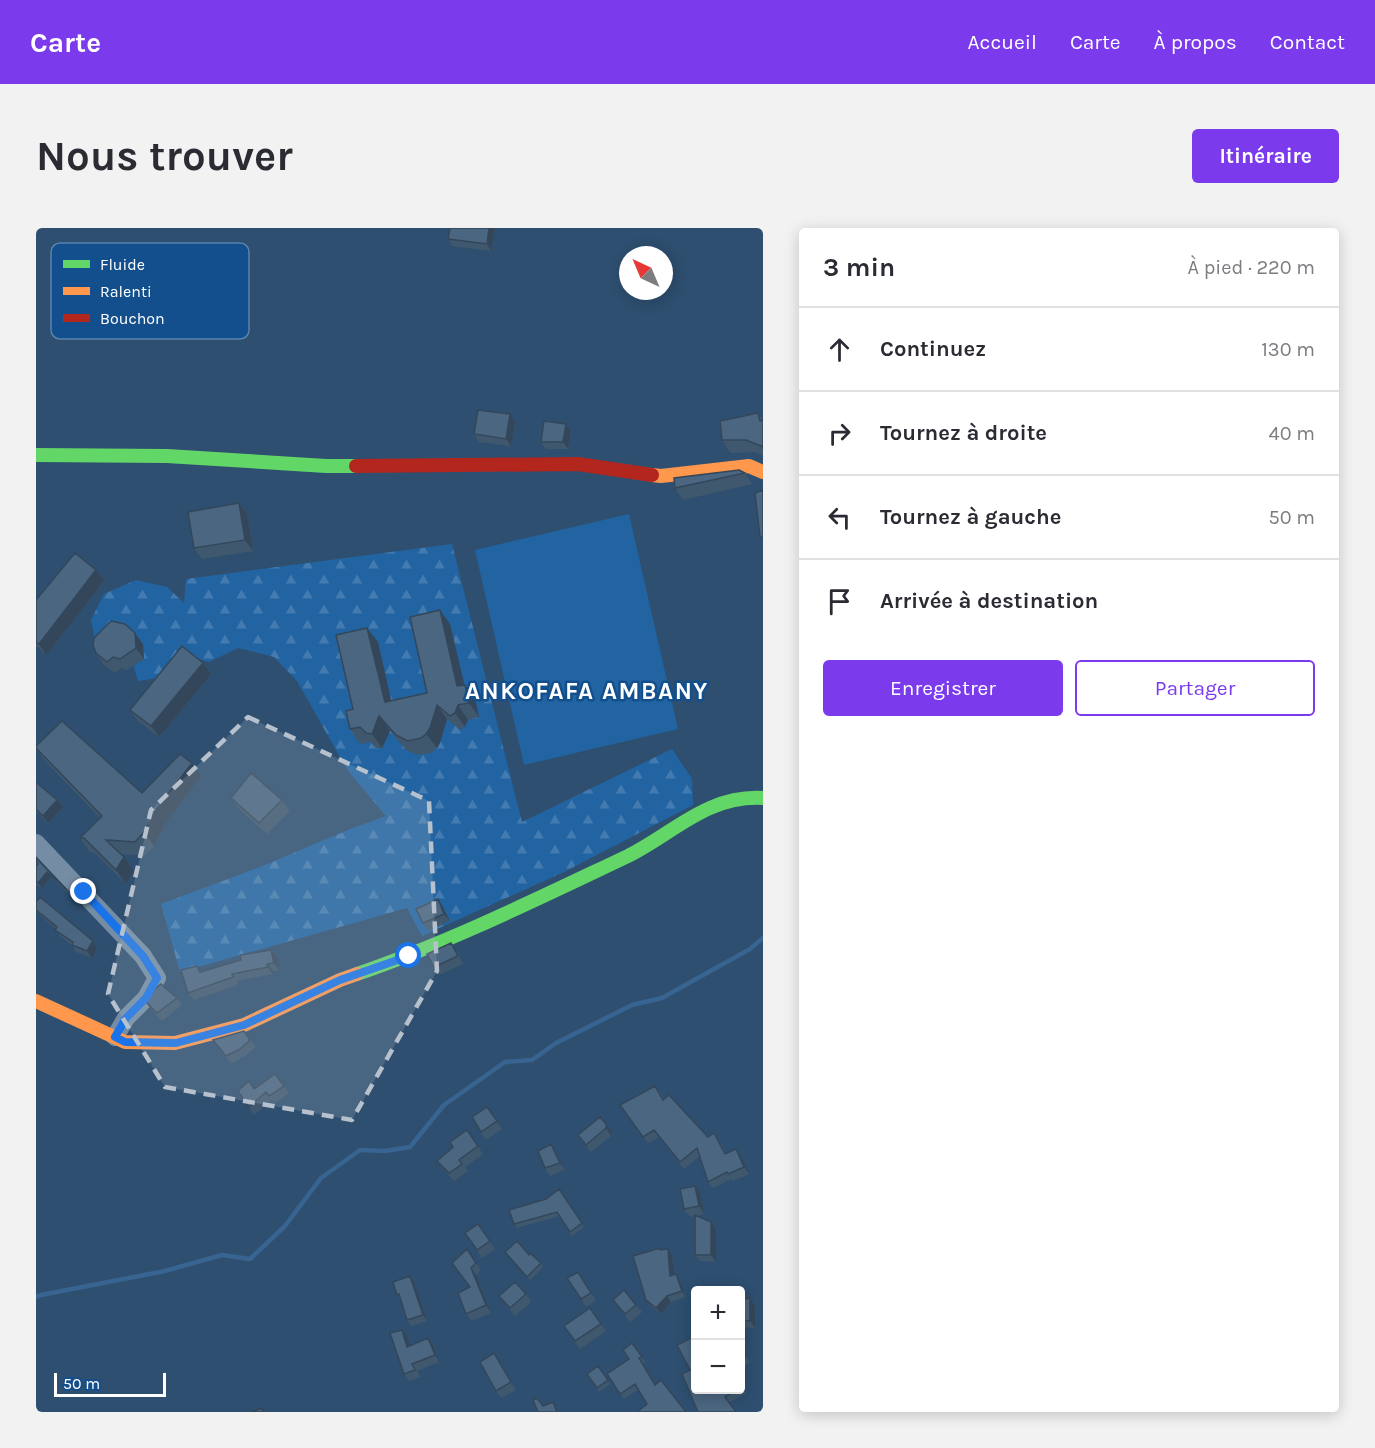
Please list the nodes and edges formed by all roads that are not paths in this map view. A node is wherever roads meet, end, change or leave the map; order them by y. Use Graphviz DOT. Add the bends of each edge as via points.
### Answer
graph roads {
  1 [pos="36,455"];
  2 [pos="763,472"];
  3 [pos="763,798"];
  4 [pos="36,843"];
  5 [pos="36,1001"];
  6 [pos="115,1037"];
  1 -- 2 [label="street" via="167,456 326,465 578,464 661,476 749,466"];
  3 -- 6 [label="street" via="744,798 706,809 631,854 409,956 340,980 244,1025 176,1043 125,1042"];
  4 -- 6 [label="street" via="143,956 157,978"];
  5 -- 6 [label="street"];
}
